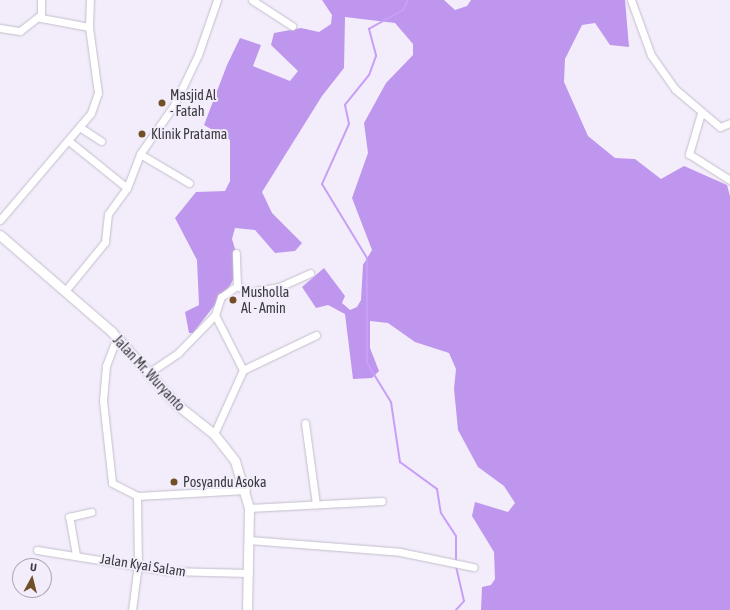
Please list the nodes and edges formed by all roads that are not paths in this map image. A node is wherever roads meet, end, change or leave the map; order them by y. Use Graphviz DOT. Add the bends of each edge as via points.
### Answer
graph roads {
  1 [pos="41,0"];
  2 [pos="90,0"];
  3 [pos="217,0"];
  4 [pos="252,0"];
  5 [pos="631,0"];
  6 [pos="39,16"];
  7 [pos="292,26"];
  8 [pos="89,27"];
  9 [pos="0,28"];
  10 [pos="701,113"];
  11 [pos="730,123"];
  12 [pos="81,128"];
  13 [pos="101,141"];
  14 [pos="70,142"];
  15 [pos="140,154"];
  16 [pos="730,180"];
  17 [pos="189,183"];
  18 [pos="127,188"];
  19 [pos="0,220"];
  20 [pos="0,235"];
  21 [pos="236,253"];
  22 [pos="310,273"];
  23 [pos="237,286"];
  24 [pos="65,291"];
  25 [pos="215,315"];
  26 [pos="316,335"];
  27 [pos="117,337"];
  28 [pos="242,370"];
  29 [pos="150,372"];
  30 [pos="305,423"];
  31 [pos="214,434"];
  32 [pos="246,490"];
  33 [pos="136,496"];
  34 [pos="382,501"];
  35 [pos="316,504"];
  36 [pos="249,508"];
  37 [pos="91,512"];
  38 [pos="249,540"];
  39 [pos="37,550"];
  40 [pos="76,554"];
  41 [pos="138,564"];
  42 [pos="473,567"];
  43 [pos="249,573"];
  44 [pos="132,610"];
  45 [pos="246,610"];
  1 -- 6 [label="street"];
  2 -- 8 [label="street"];
  3 -- 15 [label="street" via="198,55 174,105"];
  4 -- 7 [label="street"];
  5 -- 10 [label="street" via="651,55 675,89"];
  6 -- 8 [label="street"];
  6 -- 9 [label="street" via="20,31"];
  8 -- 12 [label="street" via="98,93"];
  10 -- 11 [label="street" via="720,127"];
  10 -- 16 [label="street" via="689,154"];
  12 -- 13 [label="street"];
  12 -- 14 [label="street"];
  14 -- 18 [label="street"];
  14 -- 19 [label="street"];
  15 -- 17 [label="street"];
  15 -- 18 [label="street"];
  18 -- 24 [label="street" via="106,218 105,242"];
  20 -- 24 [label="main road, Jalan Mr. Wuryanto"];
  21 -- 23 [label="street"];
  22 -- 23 [label="street" via="279,287 249,292"];
  23 -- 25 [label="street" via="221,297"];
  24 -- 27 [label="main road, Jalan Mr. Wuryanto"];
  25 -- 28 [label="street"];
  25 -- 29 [label="street" via="178,353"];
  26 -- 28 [label="street"];
  27 -- 29 [label="main road, Jalan Mr. Wuryanto"];
  27 -- 33 [label="street" via="106,366 103,393 109,470 114,486"];
  28 -- 31 [label="street"];
  29 -- 31 [label="main road, Jalan Mr. Wuryanto" via="176,404"];
  30 -- 35 [label="street"];
  31 -- 32 [label="main road, Jalan Mr. Wuryanto" via="235,461"];
  32 -- 33 [label="street"];
  32 -- 36 [label="main road, Jalan Mr. Wuryanto"];
  33 -- 41 [label="street"];
  34 -- 35 [label="street"];
  35 -- 36 [label="street"];
  36 -- 38 [label="main road, Jalan Mr. Wuryanto"];
  37 -- 40 [label="street" via="69,517"];
  38 -- 42 [label="street" via="400,552 460,567"];
  38 -- 43 [label="main road, Jalan Mr. Wuryanto"];
  39 -- 40 [label="street, Jalan Kyai Salam"];
  40 -- 41 [label="street, Jalan Kyai Salam"];
  41 -- 43 [label="street, Jalan Kyai Salam" via="168,571"];
  41 -- 44 [label="street"];
  43 -- 45 [label="main road, Jalan Mr. Wuryanto"];
}
